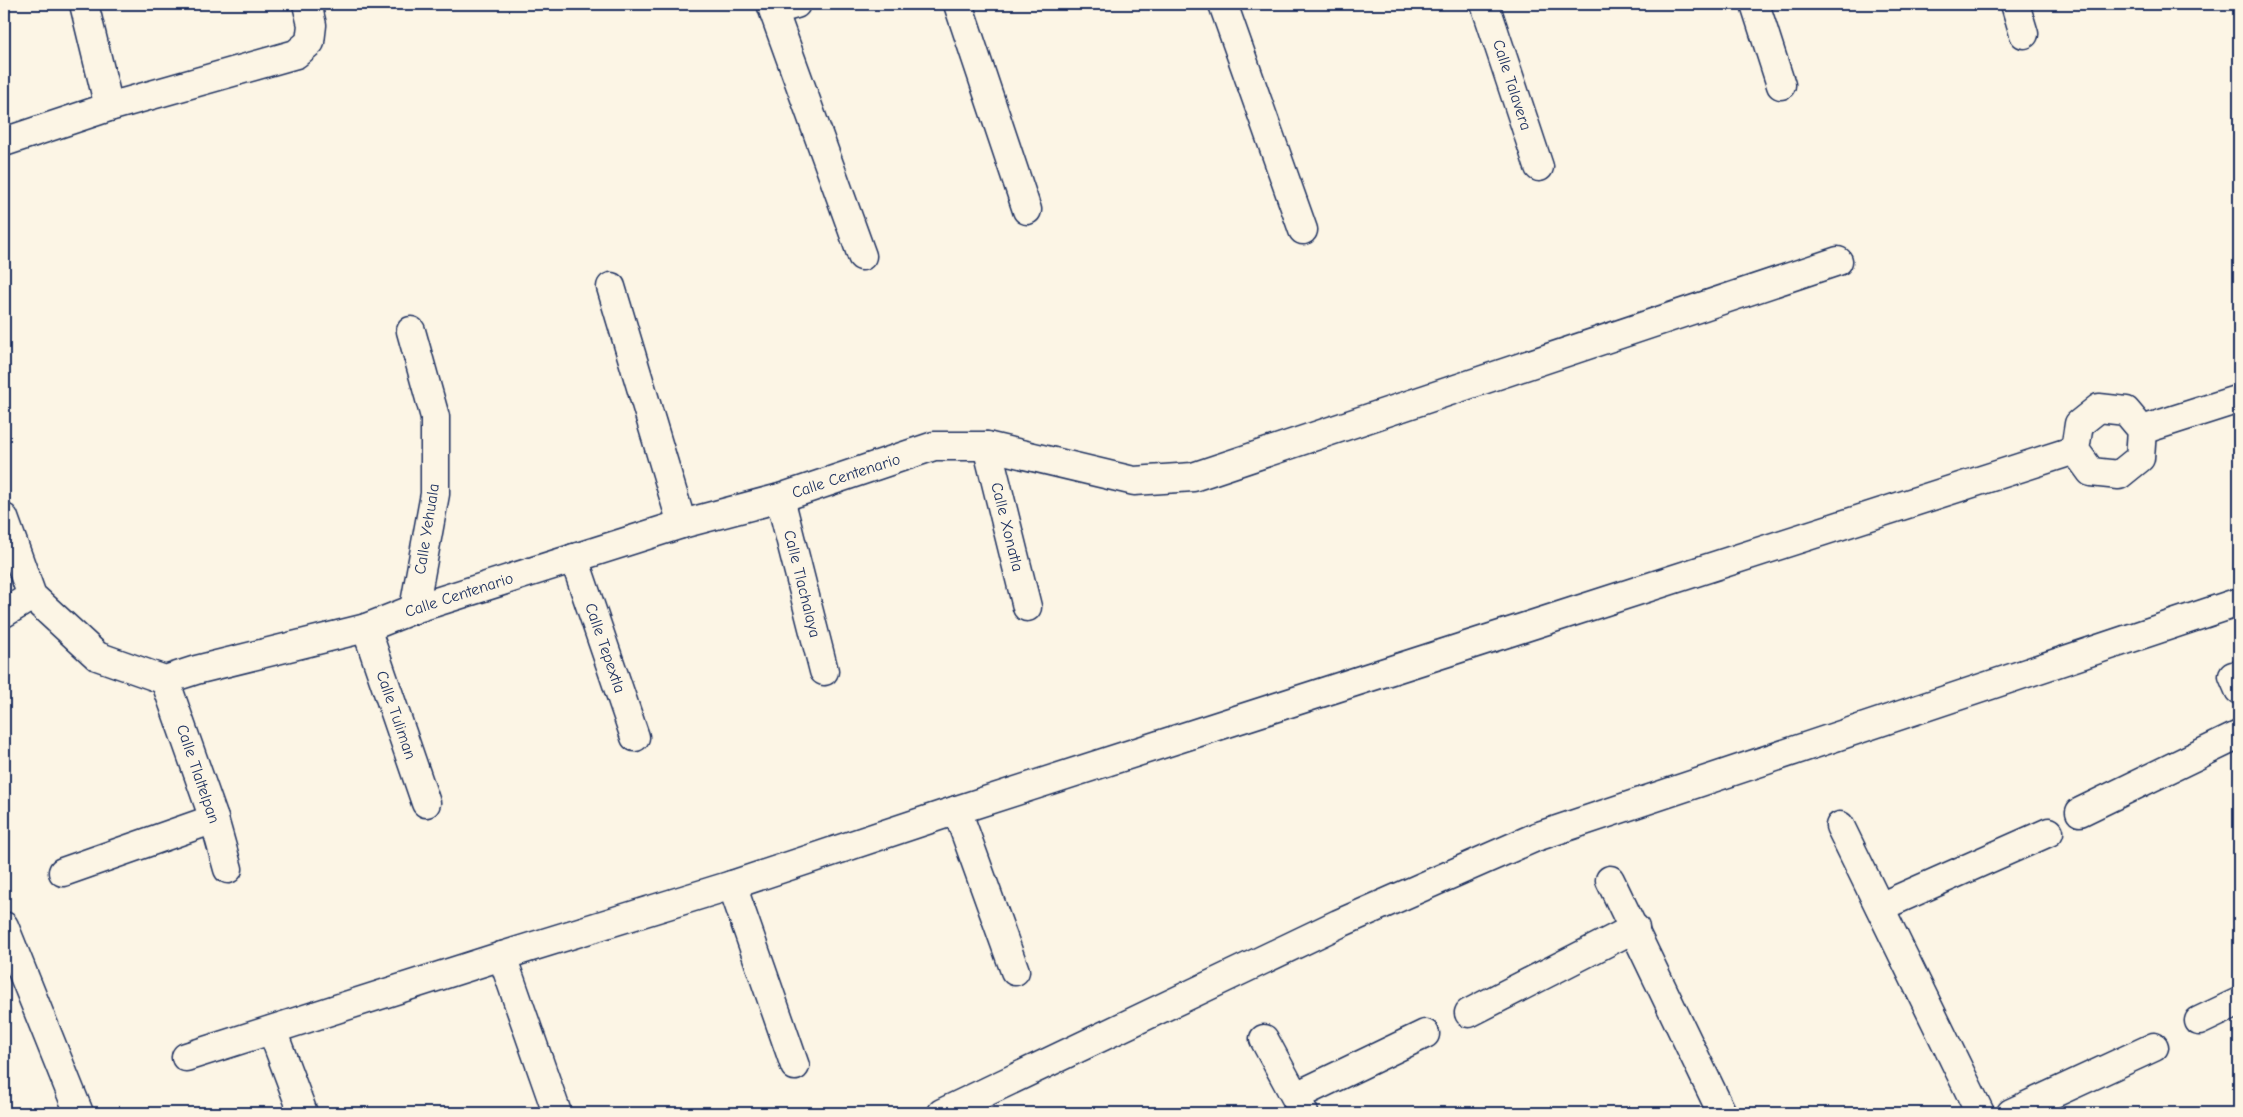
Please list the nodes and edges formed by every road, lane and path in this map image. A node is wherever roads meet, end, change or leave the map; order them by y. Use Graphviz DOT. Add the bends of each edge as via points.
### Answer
graph roads {
  1 [pos="84,4"];
  2 [pos="307,4"];
  3 [pos="958,4"];
  4 [pos="1223,4"];
  5 [pos="1485,4"];
  6 [pos="1755,4"];
  7 [pos="2015,4"];
  8 [pos="780,6"];
  9 [pos="2024,34"];
  10 [pos="1781,85"];
  11 [pos="109,107"];
  12 [pos="4,142"];
  13 [pos="1539,167"];
  14 [pos="1027,210"];
  15 [pos="1303,230"];
  16 [pos="862,256"];
  17 [pos="1838,261"];
  18 [pos="611,287"];
  19 [pos="411,331"];
  20 [pos="2239,399"];
  21 [pos="2142,430"];
  22 [pos="987,446"];
  23 [pos="2075,450"];
  24 [pos="780,498"];
  25 [pos="4,518"];
  26 [pos="682,524"];
  27 [pos="574,558"];
  28 [pos="32,596"];
  29 [pos="2239,602"];
  30 [pos="1026,607"];
  31 [pos="414,609"];
  32 [pos="4,612"];
  33 [pos="366,628"];
  34 [pos="824,671"];
  35 [pos="165,680"];
  36 [pos="2239,735"];
  37 [pos="635,737"];
  38 [pos="426,803"];
  39 [pos="957,810"];
  40 [pos="2080,812"];
  41 [pos="214,819"];
  42 [pos="1840,826"];
  43 [pos="2049,832"];
  44 [pos="228,869"];
  45 [pos="63,872"];
  46 [pos="1610,880"];
  47 [pos="732,885"];
  48 [pos="1880,907"];
  49 [pos="4,926"];
  50 [pos="1635,928"];
  51 [pos="502,956"];
  52 [pos="1015,971"];
  53 [pos="2239,1002"];
  54 [pos="1469,1013"];
  55 [pos="2199,1021"];
  56 [pos="272,1030"];
  57 [pos="1424,1034"];
  58 [pos="1264,1039"];
  59 [pos="2154,1047"];
  60 [pos="186,1057"];
  61 [pos="795,1066"];
  62 [pos="1300,1104"];
  63 [pos="79,1113"];
  64 [pos="303,1113"];
  65 [pos="557,1113"];
  66 [pos="942,1113"];
  67 [pos="1722,1113"];
  68 [pos="1980,1113"];
  69 [pos="2011,1113"];
  1 -- 11 [label="street"];
  2 -- 11 [label="street" via="312,24 310,42 296,54"];
  3 -- 14 [label="street"];
  4 -- 15 [label="street"];
  5 -- 13 [label="street, Calle Talavera"];
  6 -- 10 [label="street"];
  7 -- 9 [label="street"];
  8 -- 16 [label="street"];
  11 -- 12 [label="street"];
  17 -- 22 [label="street, Calle Centenario" via="1193,478 1134,481"];
  18 -- 26 [label="street"];
  19 -- 31 [label="street, Calle Yehuala" via="434,418 435,446 435,494"];
  20 -- 21 [label="street"];
  21 -- 23 [label="street" via="2126,411 2099,408 2079,424"];
  21 -- 23 [label="street" via="2140,458 2119,475 2092,472"];
  22 -- 24 [label="street, Calle Centenario" via="934,446"];
  22 -- 30 [label="street, Calle Xonatla"];
  23 -- 39 [label="street"];
  24 -- 26 [label="street, Calle Centenario"];
  24 -- 34 [label="street, Calle Tlachalaya"];
  25 -- 28 [label="street"];
  26 -- 27 [label="street, Calle Centenario"];
  27 -- 31 [label="street, Calle Centenario"];
  27 -- 37 [label="street, Calle Tepextla"];
  28 -- 32 [label="street"];
  28 -- 35 [label="street" via="97,656"];
  29 -- 66 [label="street" via="1536,837 1338,924"];
  31 -- 33 [label="street, Calle Centenario"];
  33 -- 35 [label="street, Calle Centenario"];
  33 -- 38 [label="street, Calle Tuliman"];
  35 -- 41 [label="street, Calle Tlaltelpan"];
  36 -- 40 [label="street"];
  39 -- 47 [label="street"];
  39 -- 52 [label="street"];
  41 -- 44 [label="street, Calle Tlaltelpan"];
  41 -- 45 [label="street"];
  42 -- 48 [label="street"];
  43 -- 48 [label="street"];
  46 -- 50 [label="street"];
  47 -- 51 [label="street"];
  47 -- 61 [label="street"];
  48 -- 68 [label="street"];
  49 -- 63 [label="street"];
  50 -- 54 [label="street"];
  50 -- 67 [label="street"];
  51 -- 56 [label="street"];
  51 -- 65 [label="street"];
  53 -- 55 [label="street"];
  56 -- 60 [label="street"];
  56 -- 64 [label="street"];
  57 -- 62 [label="street"];
  58 -- 62 [label="street"];
  59 -- 69 [label="street"];
}
